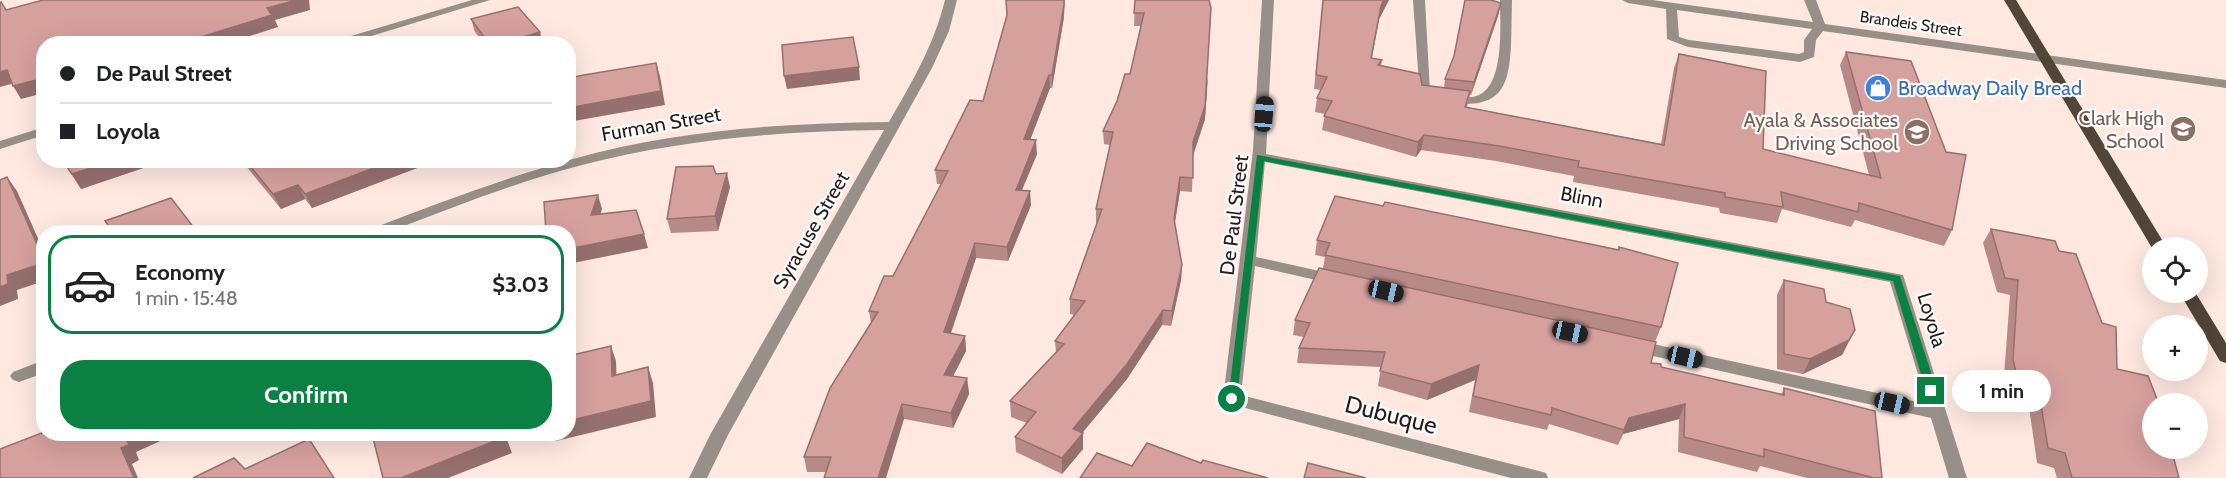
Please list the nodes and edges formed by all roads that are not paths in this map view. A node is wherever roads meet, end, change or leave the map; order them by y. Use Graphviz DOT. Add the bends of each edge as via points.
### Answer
graph roads {
  1 [pos="484,0"];
  2 [pos="951,0"];
  3 [pos="1268,0"];
  4 [pos="1419,0"];
  5 [pos="1506,0"];
  6 [pos="1628,0"];
  7 [pos="1810,0"];
  8 [pos="2010,0"];
  9 [pos="1671,6"];
  10 [pos="1820,27"];
  11 [pos="358,36"];
  12 [pos="2047,59"];
  13 [pos="2226,84"];
  14 [pos="894,126"];
  15 [pos="36,134"];
  16 [pos="0,145"];
  17 [pos="1260,157"];
  18 [pos="576,163"];
  19 [pos="556,168"];
  20 [pos="395,225"];
  21 [pos="2153,237"];
  22 [pos="1248,260"];
  23 [pos="1897,279"];
  24 [pos="1353,283"];
  25 [pos="2194,303"];
  26 [pos="1623,343"];
  27 [pos="2226,357"];
  28 [pos="36,369"];
  29 [pos="19,376"];
  30 [pos="1232,399"];
  31 [pos="1938,413"];
  32 [pos="698,478"];
  33 [pos="1539,478"];
  34 [pos="1958,478"];
  1 -- 11 [label="street"];
  2 -- 14 [label="street, Syracuse Street" via="943,31"];
  3 -- 17 [label="street, De Paul Street"];
  4 -- 5 [label="street" via="1424,94 1466,103 1489,98 1502,82"];
  6 -- 9 [label="street, Brandeis Street"];
  7 -- 10 [label="street"];
  8 -- 12 [label="main road"];
  9 -- 10 [label="street, Brandeis Street"];
  9 -- 10 [label="street" via="1673,39 1688,44 1800,58 1810,54 1810,40"];
  10 -- 12 [label="street, Brandeis Street"];
  12 -- 13 [label="street, Brandeis Street"];
  12 -- 21 [label="main road"];
  14 -- 18 [label="street, Furman Street" via="763,130 657,144"];
  14 -- 32 [label="street, Syracuse Street"];
  15 -- 16 [label="street"];
  17 -- 22 [label="street, De Paul Street"];
  17 -- 23 [label="street, Blinn"];
  19 -- 20 [label="street, Furman Street"];
  22 -- 24 [label="street"];
  22 -- 30 [label="street, De Paul Street"];
  23 -- 31 [label="street, Loyola"];
  25 -- 27 [label="main road"];
  26 -- 31 [label="street"];
  28 -- 29 [label="street"];
  30 -- 33 [label="street, Dubuque"];
  31 -- 34 [label="street, Loyola"];
}
